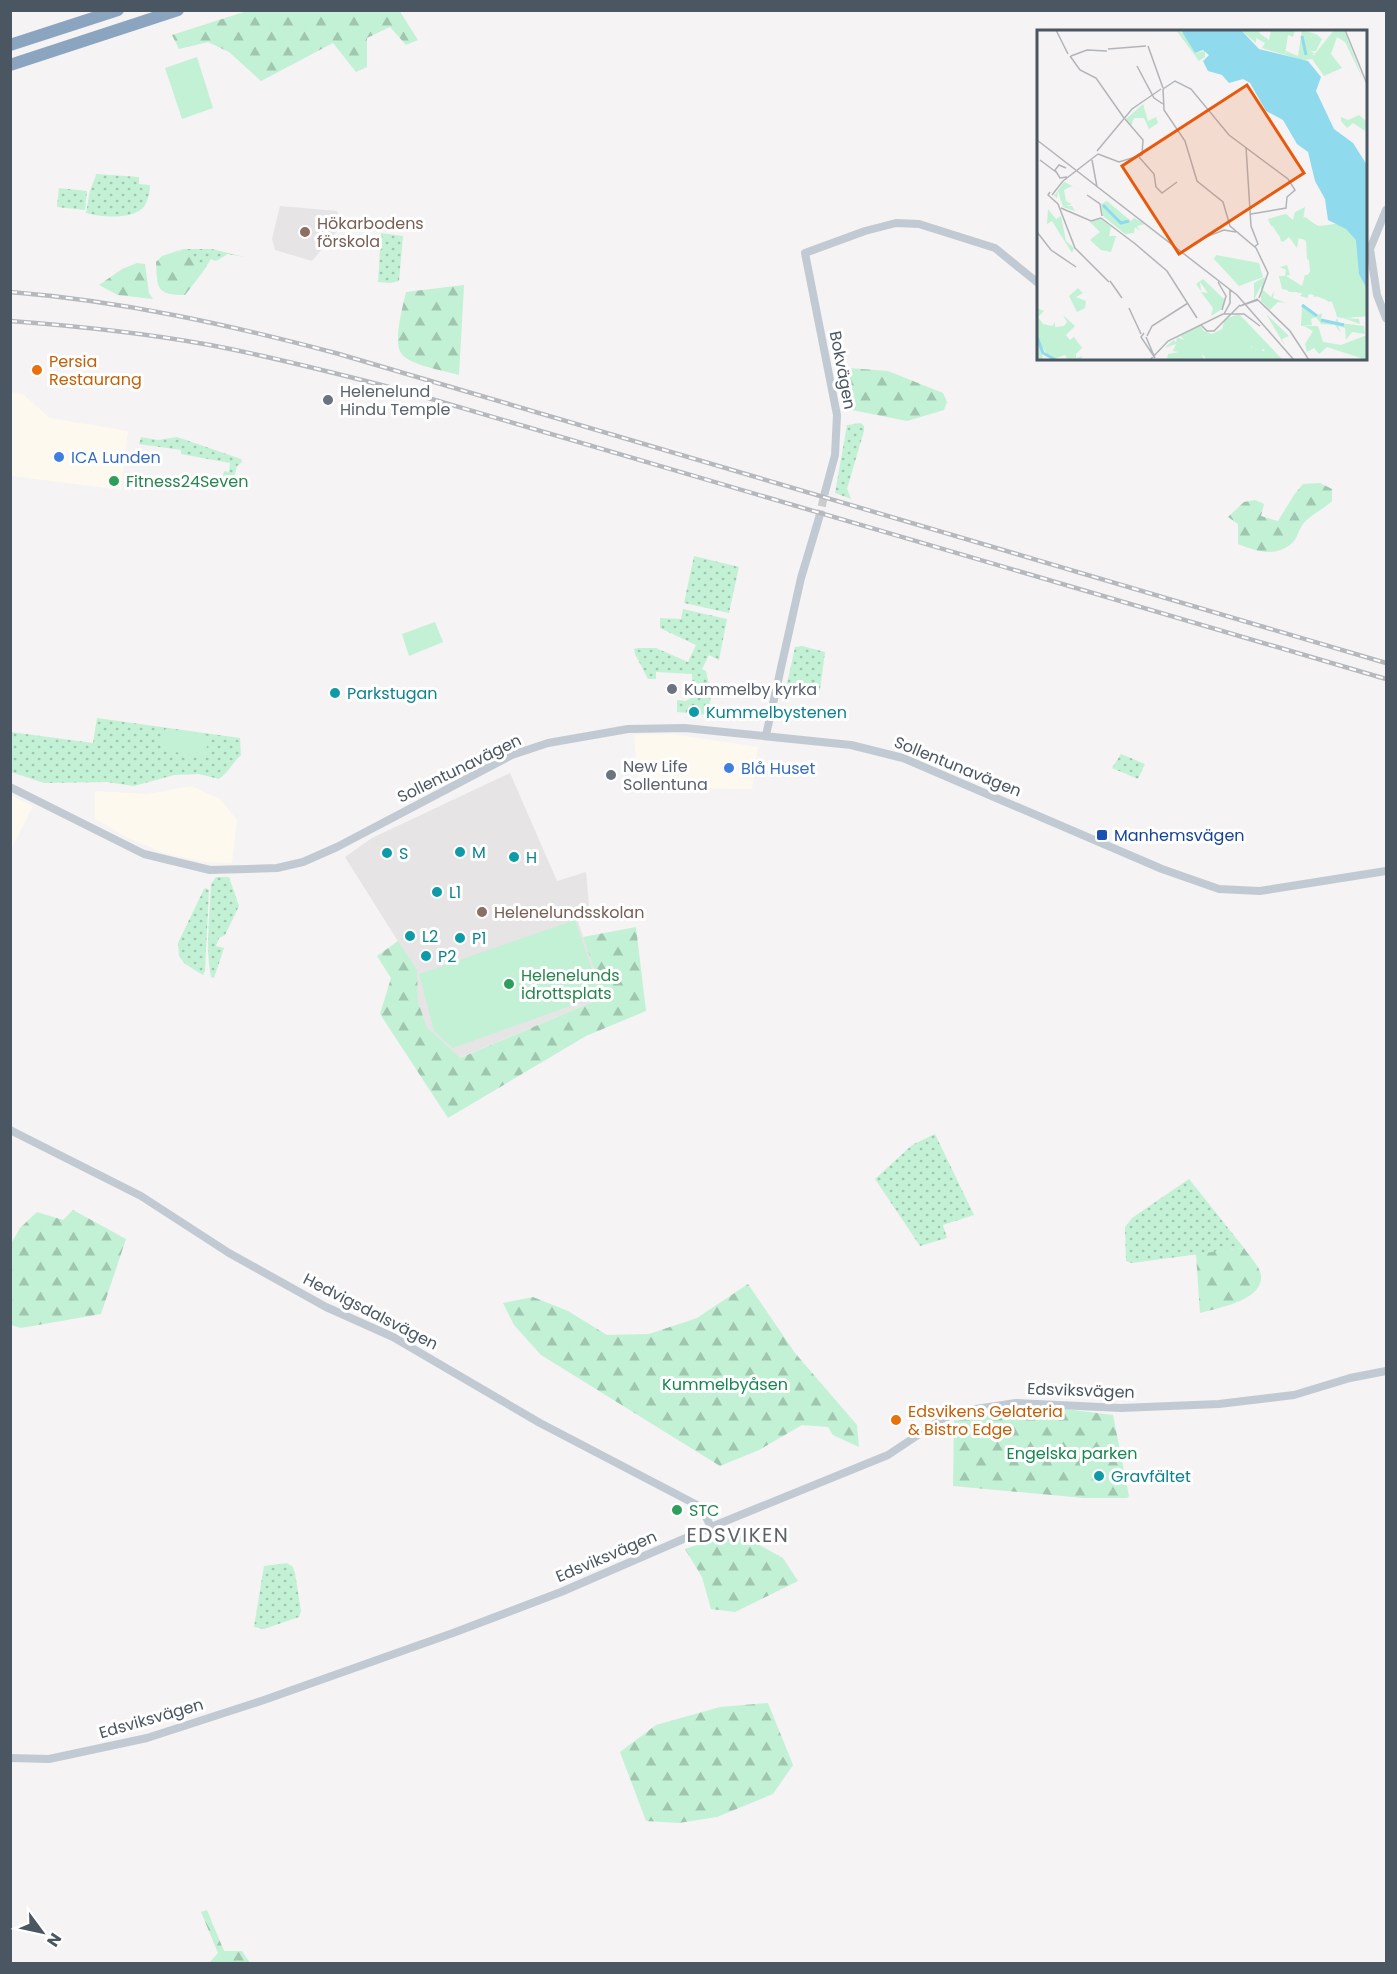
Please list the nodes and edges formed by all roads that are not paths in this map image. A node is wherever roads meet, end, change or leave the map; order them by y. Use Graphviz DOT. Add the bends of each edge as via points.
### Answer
graph roads {
  1 [pos="118,10"];
  2 [pos="178,10"];
  3 [pos="10,45"];
  4 [pos="10,65"];
  5 [pos="1386,210"];
  6 [pos="1368,249"];
  7 [pos="1037,282"];
  8 [pos="1386,318"];
  9 [pos="825,492"];
  10 [pos="819,518"];
  11 [pos="766,735"];
  12 [pos="10,787"];
  13 [pos="1386,871"];
  14 [pos="10,1130"];
  15 [pos="1386,1371"];
  16 [pos="711,1527"];
  17 [pos="10,1758"];
  1 -- 3 [label="highway"];
  2 -- 4 [label="highway"];
  5 -- 6 [label="street"];
  6 -- 8 [label="street"];
  7 -- 9 [label="street, Bokvägen" via="995,248 919,224 896,223 805,253 837,415 835,455"];
  10 -- 11 [label="street" via="801,578"];
  11 -- 12 [label="street, Sollentunavägen" via="660,727 610,731 548,743 512,756 329,851 303,862 263,869 210,870 144,854"];
  11 -- 13 [label="street, Sollentunavägen" via="860,746 903,758 1162,869 1219,889 1260,891"];
  14 -- 16 [label="street, Hedvigsdalsvägen" via="141,1196 229,1253 326,1307 393,1337 540,1423 697,1505"];
  15 -- 16 [label="street, Edsviksvägen" via="1294,1395 1219,1404 1121,1408 1016,1403 974,1409 942,1419 888,1455"];
  16 -- 17 [label="street, Edsviksvägen" via="561,1592 264,1700 147,1738 49,1759"];
}
